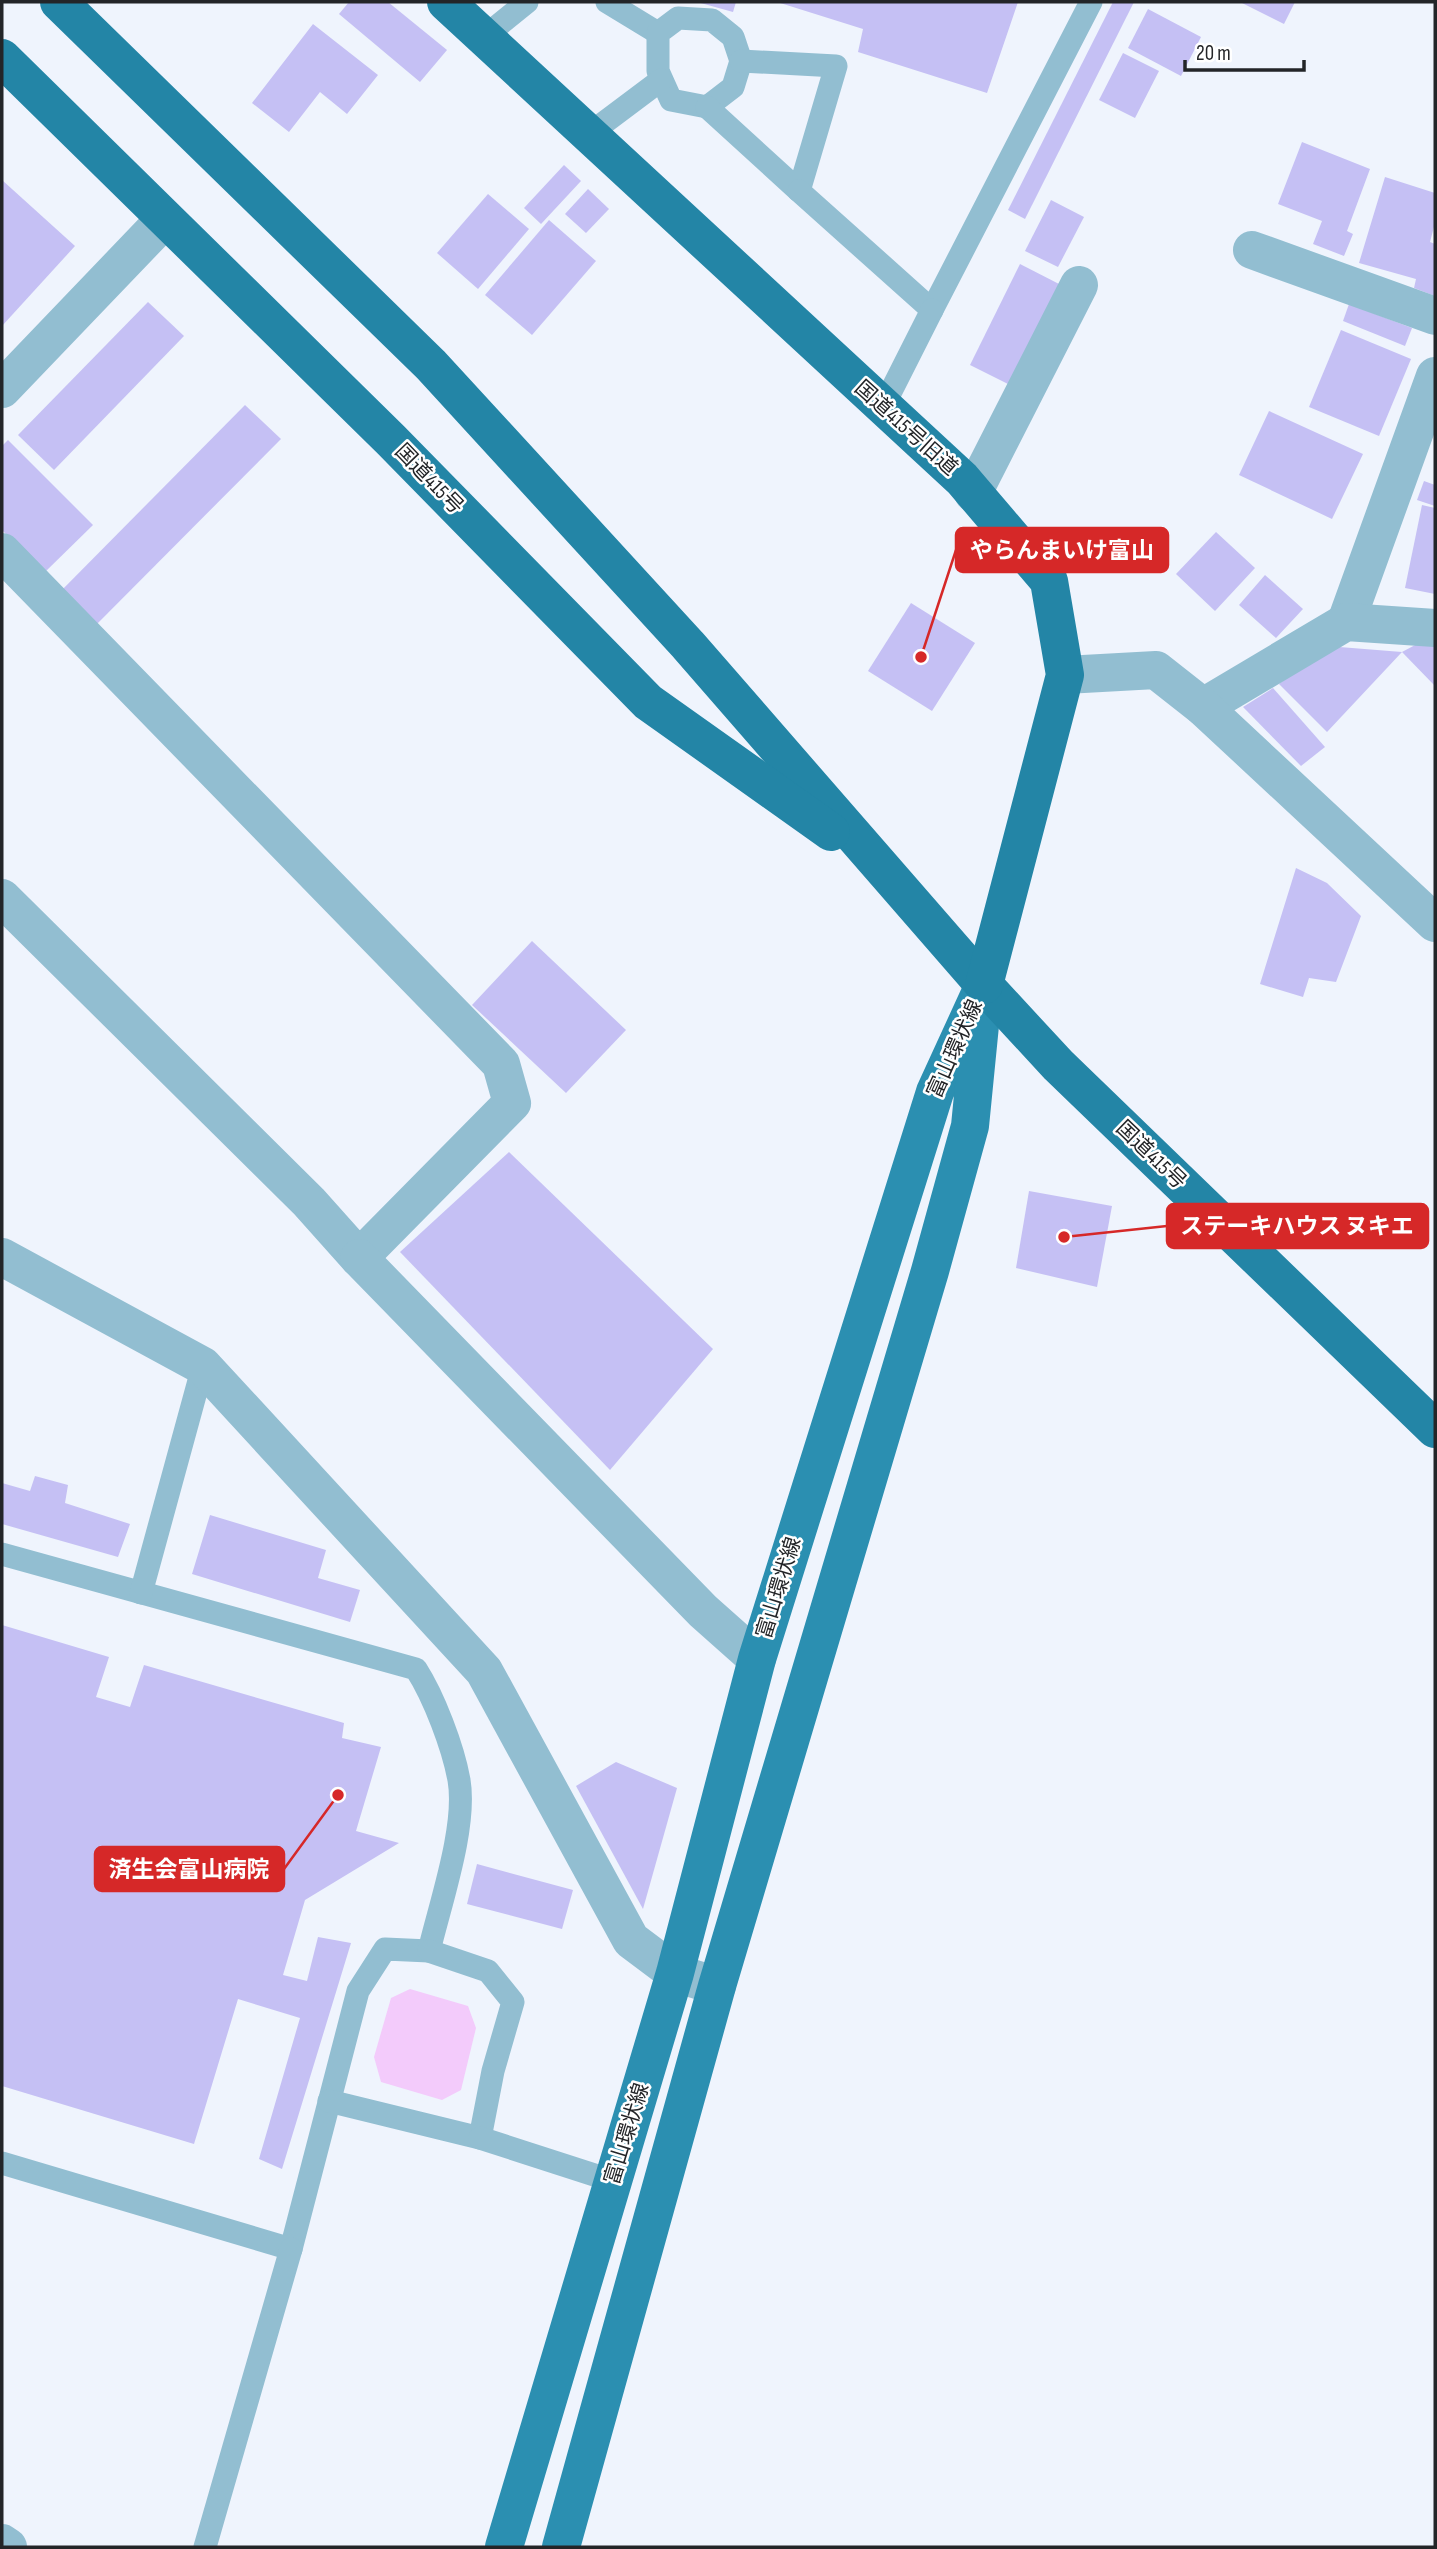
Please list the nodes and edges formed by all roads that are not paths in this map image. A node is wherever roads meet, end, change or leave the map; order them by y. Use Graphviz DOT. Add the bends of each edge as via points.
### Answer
graph roads {
  1 [pos="60,2"];
  2 [pos="446,2"];
  3 [pos="527,2"];
  4 [pos="607,2"];
  5 [pos="1091,2"];
  6 [pos="658,33"];
  7 [pos="484,37"];
  8 [pos="2,58"];
  9 [pos="741,61"];
  10 [pos="662,80"];
  11 [pos="707,107"];
  12 [pos="589,134"];
  13 [pos="799,191"];
  14 [pos="165,219"];
  15 [pos="1252,250"];
  16 [pos="1079,285"];
  17 [pos="932,310"];
  18 [pos="1435,316"];
  19 [pos="1435,376"];
  20 [pos="2,388"];
  21 [pos="883,407"];
  22 [pos="974,493"];
  23 [pos="2,552"];
  24 [pos="1346,622"];
  25 [pos="1435,628"];
  26 [pos="1065,675"];
  27 [pos="1203,707"];
  28 [pos="881,868"];
  29 [pos="2,898"];
  30 [pos="1435,923"];
  31 [pos="984,985"];
  32 [pos="2,1258"];
  33 [pos="359,1258"];
  34 [pos="203,1366"];
  35 [pos="1435,1429"];
  36 [pos="2,1554"];
  37 [pos="141,1593"];
  38 [pos="757,1659"];
  39 [pos="429,1951"];
  40 [pos="675,1972"];
  41 [pos="718,1986"];
  42 [pos="329,2101"];
  43 [pos="480,2138"];
  44 [pos="2,2163"];
  45 [pos="613,2181"];
  46 [pos="291,2249"];
  47 [pos="2,2543"];
  48 [pos="8,2547"];
  49 [pos="205,2547"];
  50 [pos="504,2547"];
  51 [pos="561,2547"];
  1 -- 28 [label="highway, 国道415号" via="430,365 688,645"];
  2 -- 7 [label="highway, 国道415号旧道"];
  3 -- 7 [label="lane"];
  4 -- 6 [label="lane"];
  5 -- 17 [label="lane"];
  6 -- 9 [label="lane" via="678,18 712,20 733,37"];
  6 -- 10 [label="lane"];
  7 -- 12 [label="highway, 国道415号旧道"];
  8 -- 14 [label="highway, 国道415号"];
  9 -- 11 [label="lane" via="733,87"];
  9 -- 13 [label="lane" via="836,66"];
  10 -- 11 [label="lane" via="671,100"];
  10 -- 12 [label="lane"];
  11 -- 13 [label="lane"];
  12 -- 21 [label="highway, 国道415号旧道"];
  13 -- 17 [label="lane"];
  14 -- 20 [label="street"];
  14 -- 28 [label="highway, 国道415号" via="648,702"];
  15 -- 18 [label="street"];
  16 -- 22 [label="street"];
  17 -- 21 [label="lane"];
  19 -- 24 [label="street"];
  21 -- 22 [label="highway, 国道415号旧道"];
  22 -- 26 [label="highway, 国道415号旧道" via="1049,581"];
  23 -- 33 [label="street" via="501,1064 512,1103"];
  24 -- 25 [label="street"];
  24 -- 27 [label="street"];
  26 -- 27 [label="street" via="1156,670"];
  26 -- 31 [label="highway, 国道415号旧道"];
  27 -- 30 [label="street"];
  28 -- 31 [label="highway, 国道415号"];
  29 -- 33 [label="street" via="309,1202"];
  31 -- 35 [label="highway, 国道415号" via="1058,1065"];
  31 -- 38 [label="main road, 富山環状線" via="934,1092"];
  31 -- 41 [label="main road, 富山環状線" via="970,1126"];
  32 -- 34 [label="street"];
  33 -- 38 [label="street" via="702,1611"];
  34 -- 37 [label="lane"];
  34 -- 40 [label="street" via="484,1671 631,1940"];
  36 -- 37 [label="lane"];
  37 -- 39 [label="lane" via="416,1669 432,1694 459,1781 457,1837"];
  38 -- 40 [label="main road, 富山環状線"];
  39 -- 42 [label="lane" via="385,1949 358,1991"];
  39 -- 43 [label="lane" via="488,1971 513,2002"];
  40 -- 41 [label="street"];
  40 -- 45 [label="main road, 富山環状線"];
  41 -- 51 [label="main road, 富山環状線"];
  42 -- 43 [label="lane"];
  42 -- 46 [label="lane"];
  43 -- 45 [label="lane"];
  44 -- 46 [label="lane"];
  45 -- 50 [label="main road, 富山環状線"];
  46 -- 49 [label="lane"];
  47 -- 48 [label="street"];
}
